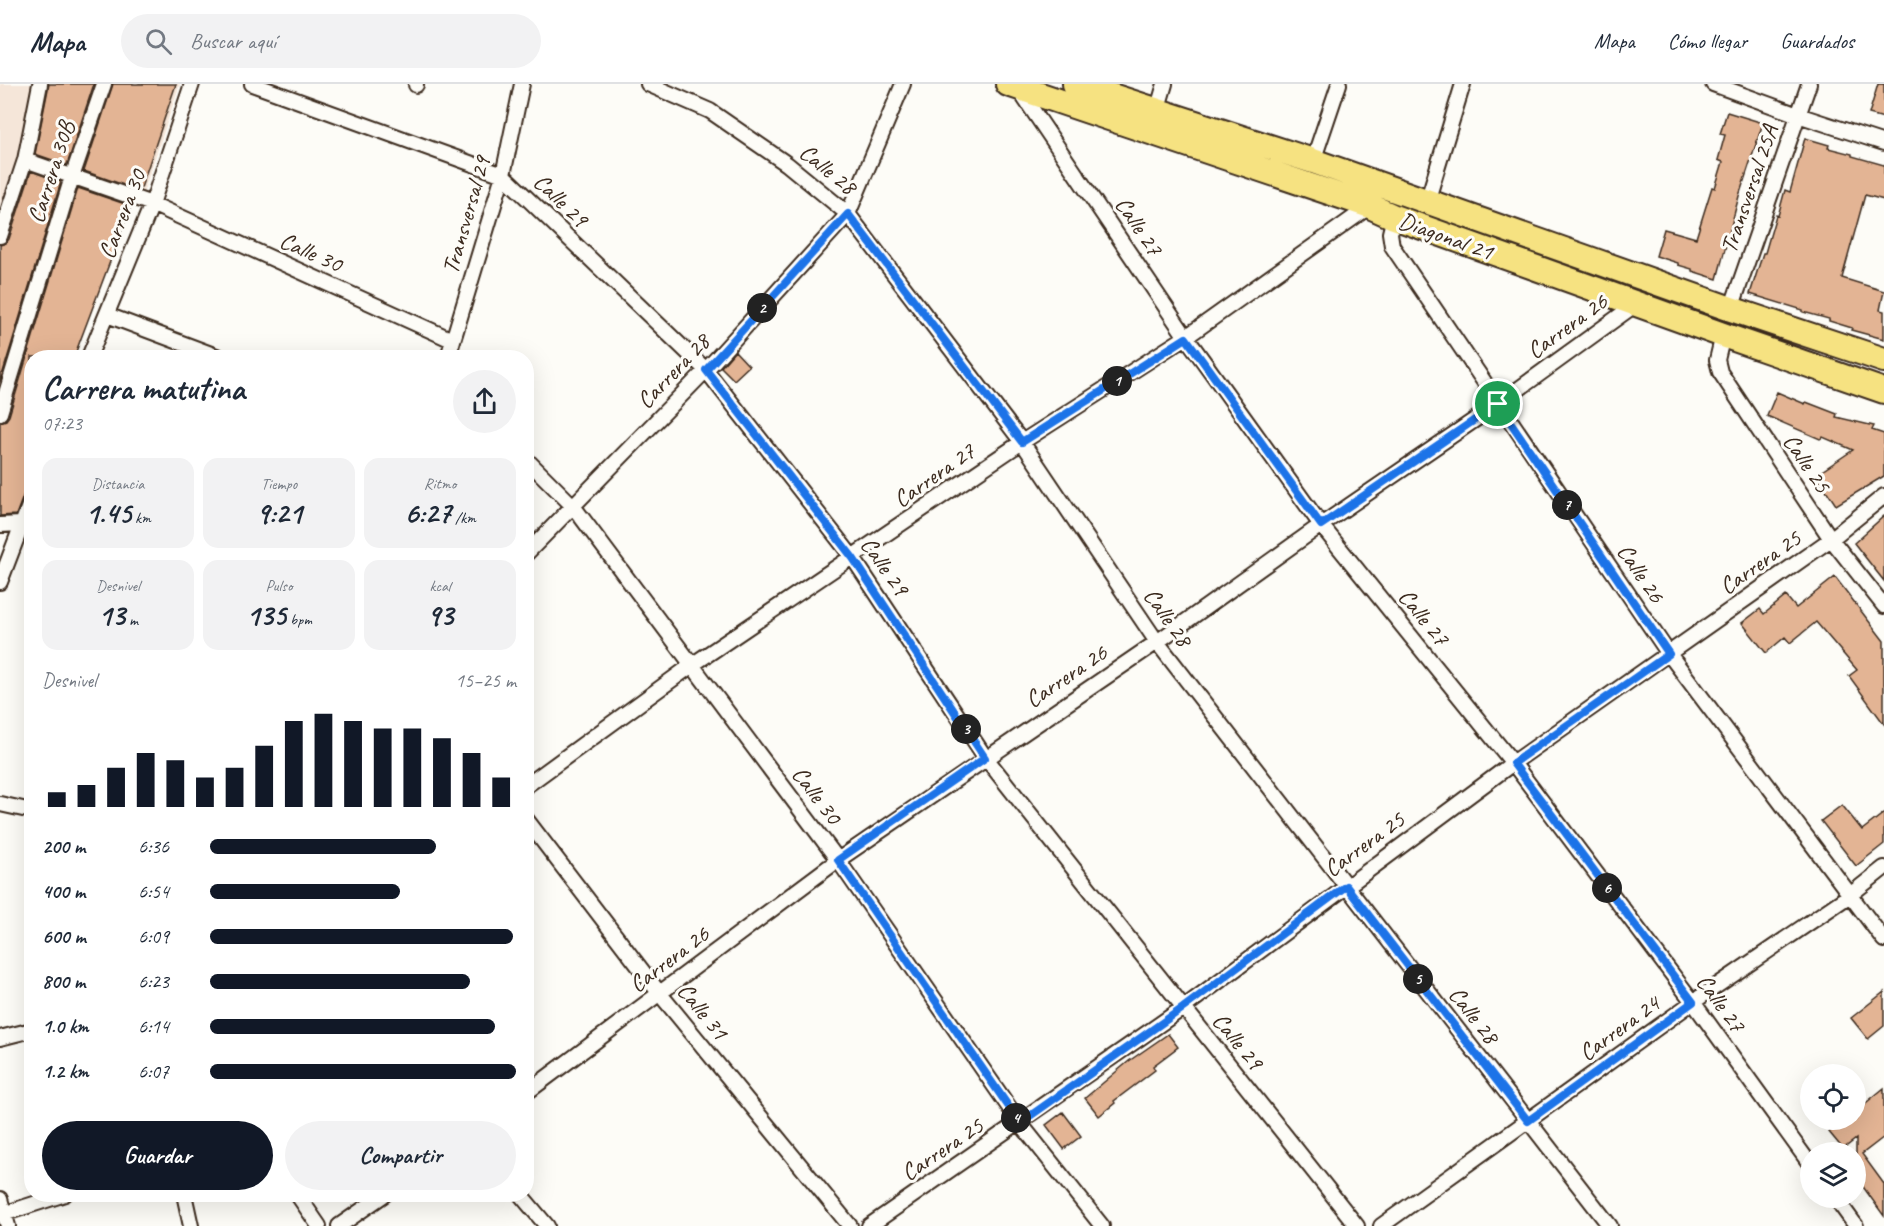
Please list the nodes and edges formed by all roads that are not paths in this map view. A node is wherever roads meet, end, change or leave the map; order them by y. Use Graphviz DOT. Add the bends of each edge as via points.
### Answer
graph roads {
  1 [pos="40,84"];
  2 [pos="104,84"];
  3 [pos="192,84"];
  4 [pos="252,84"];
  5 [pos="522,84"];
  6 [pos="648,84"];
  7 [pos="903,84"];
  8 [pos="1075,84"];
  9 [pos="1165,84"];
  10 [pos="1339,84"];
  11 [pos="1463,84"];
  12 [pos="1713,84"];
  13 [pos="1809,84"];
  14 [pos="1013,86"];
  15 [pos="1156,111"];
  16 [pos="1798,115"];
  17 [pos="1884,143"];
  18 [pos="25,160"];
  19 [pos="1313,161"];
  20 [pos="503,175"];
  21 [pos="72,177"];
  22 [pos="1427,202"];
  23 [pos="152,204"];
  24 [pos="1370,206"];
  25 [pos="848,214"];
  26 [pos="1394,217"];
  27 [pos="0,236"];
  28 [pos="1636,304"];
  29 [pos="1731,309"];
  30 [pos="107,315"];
  31 [pos="1723,335"];
  32 [pos="1186,338"];
  33 [pos="452,340"];
  34 [pos="92,350"];
  35 [pos="200,350"];
  36 [pos="450,350"];
  37 [pos="1884,360"];
  38 [pos="706,370"];
  39 [pos="1884,391"];
  40 [pos="1498,404"];
  41 [pos="0,413"];
  42 [pos="1022,442"];
  43 [pos="534,467"];
  44 [pos="1884,496"];
  45 [pos="573,506"];
  46 [pos="0,525"];
  47 [pos="1321,525"];
  48 [pos="24,526"];
  49 [pos="24,530"];
  50 [pos="1832,539"];
  51 [pos="534,546"];
  52 [pos="853,558"];
  53 [pos="0,582"];
  54 [pos="1884,606"];
  55 [pos="1157,642"];
  56 [pos="1669,654"];
  57 [pos="692,665"];
  58 [pos="985,758"];
  59 [pos="1513,763"];
  60 [pos="534,780"];
  61 [pos="0,804"];
  62 [pos="24,809"];
  63 [pos="534,829"];
  64 [pos="838,860"];
  65 [pos="1884,868"];
  66 [pos="1346,886"];
  67 [pos="1850,895"];
  68 [pos="1884,940"];
  69 [pos="660,994"];
  70 [pos="1693,1002"];
  71 [pos="1183,1008"];
  72 [pos="24,1032"];
  73 [pos="0,1038"];
  74 [pos="534,1087"];
  75 [pos="1528,1121"];
  76 [pos="1020,1123"];
  77 [pos="1800,1150"];
  78 [pos="0,1199"];
  79 [pos="45,1202"];
  80 [pos="186,1202"];
  81 [pos="303,1202"];
  82 [pos="374,1202"];
  83 [pos="527,1202"];
  84 [pos="1843,1208"];
  85 [pos="4,1218"];
  86 [pos="191,1226"];
  87 [pos="320,1226"];
  88 [pos="339,1226"];
  89 [pos="547,1226"];
  90 [pos="850,1226"];
  91 [pos="869,1226"];
  92 [pos="1102,1226"];
  93 [pos="1357,1226"];
  94 [pos="1381,1226"];
  95 [pos="1610,1226"];
  96 [pos="1856,1226"];
  1 -- 18 [label="street"];
  2 -- 21 [label="street, Carrera 30B"];
  3 -- 23 [label="street, Carrera 30"];
  4 -- 20 [label="street, Calle 29"];
  5 -- 20 [label="street, Transversal 29"];
  6 -- 25 [label="street, Calle 28" via="710,111 787,164"];
  7 -- 25 [label="street, Carrera 28"];
  8 -- 15 [label="highway, Diagonal 21"];
  9 -- 15 [label="street"];
  10 -- 19 [label="street"];
  11 -- 22 [label="street"];
  12 -- 16 [label="street"];
  13 -- 16 [label="street, Transversal 25A"];
  14 -- 24 [label="highway, Diagonal 21"];
  14 -- 32 [label="street, Calle 27"];
  15 -- 19 [label="highway, Diagonal 21"];
  16 -- 17 [label="street"];
  16 -- 29 [label="street, Transversal 25A"];
  18 -- 21 [label="street, Calle 30"];
  18 -- 27 [label="street"];
  19 -- 22 [label="highway, Diagonal 21"];
  20 -- 33 [label="street, Transversal 29"];
  20 -- 38 [label="street, Calle 29"];
  21 -- 23 [label="street, Calle 30"];
  21 -- 41 [label="street, Carrera 30B"];
  22 -- 29 [label="highway, Diagonal 21"];
  23 -- 30 [label="street, Carrera 30"];
  23 -- 33 [label="street, Calle 30"];
  24 -- 26 [label="highway, Diagonal 21"];
  24 -- 32 [label="street, Carrera 27"];
  25 -- 38 [label="street, Carrera 28"];
  25 -- 42 [label="street, Calle 28"];
  26 -- 28 [label="highway, Diagonal 21"];
  26 -- 40 [label="street, Calle 26" via="1392,246"];
  28 -- 31 [label="highway, Diagonal 21"];
  28 -- 40 [label="street, Carrera 26"];
  29 -- 37 [label="highway, Diagonal 21"];
  30 -- 34 [label="street, Carrera 30"];
  30 -- 35 [label="street"];
  31 -- 39 [label="highway, Diagonal 21"];
  31 -- 50 [label="street, Calle 25" via="1717,360 1720,372"];
  32 -- 42 [label="street, Carrera 27"];
  32 -- 47 [label="street, Calle 27"];
  33 -- 36 [label="street, Transversal 29"];
  38 -- 45 [label="street, Carrera 28"];
  38 -- 52 [label="street, Calle 29"];
  40 -- 47 [label="street, Carrera 26"];
  40 -- 56 [label="street, Calle 26"];
  42 -- 52 [label="street, Carrera 27"];
  42 -- 55 [label="street, Calle 28"];
  43 -- 45 [label="street, Calle 30"];
  44 -- 50 [label="street, Carrera 25"];
  45 -- 51 [label="street, Carrera 28"];
  45 -- 57 [label="street, Calle 30"];
  46 -- 48 [label="street"];
  47 -- 55 [label="street, Carrera 26"];
  47 -- 59 [label="street, Calle 27"];
  49 -- 53 [label="street"];
  50 -- 54 [label="street, Calle 25"];
  50 -- 56 [label="street, Carrera 25"];
  52 -- 57 [label="street, Carrera 27"];
  52 -- 58 [label="street, Calle 29"];
  55 -- 58 [label="street, Carrera 26"];
  55 -- 66 [label="street, Calle 28"];
  56 -- 59 [label="street, Carrera 25"];
  56 -- 67 [label="street, Calle 26"];
  57 -- 60 [label="street, Carrera 27"];
  57 -- 64 [label="street, Calle 30"];
  58 -- 64 [label="street, Carrera 26"];
  58 -- 71 [label="street, Calle 29"];
  59 -- 66 [label="street, Carrera 25"];
  59 -- 70 [label="street, Calle 27"];
  61 -- 62 [label="street"];
  63 -- 69 [label="street, Calle 31"];
  64 -- 69 [label="street, Carrera 26"];
  64 -- 76 [label="street, Calle 30"];
  65 -- 67 [label="street, Carrera 24"];
  66 -- 71 [label="street, Carrera 25"];
  66 -- 75 [label="street, Calle 28"];
  67 -- 68 [label="street, Calle 26"];
  67 -- 70 [label="street, Carrera 24"];
  69 -- 74 [label="street, Carrera 26"];
  69 -- 90 [label="street, Calle 31"];
  70 -- 75 [label="street, Carrera 24"];
  70 -- 77 [label="street, Calle 27"];
  71 -- 76 [label="street, Carrera 25"];
  71 -- 93 [label="street, Calle 29"];
  72 -- 73 [label="street"];
  75 -- 94 [label="street, Carrera 24"];
  75 -- 95 [label="street, Calle 28"];
  76 -- 91 [label="street, Carrera 25"];
  76 -- 92 [label="street, Calle 30"];
  78 -- 85 [label="street"];
  79 -- 85 [label="street"];
  80 -- 86 [label="street"];
  81 -- 87 [label="street"];
  82 -- 88 [label="street"];
  83 -- 89 [label="street"];
  84 -- 96 [label="street"];
}
